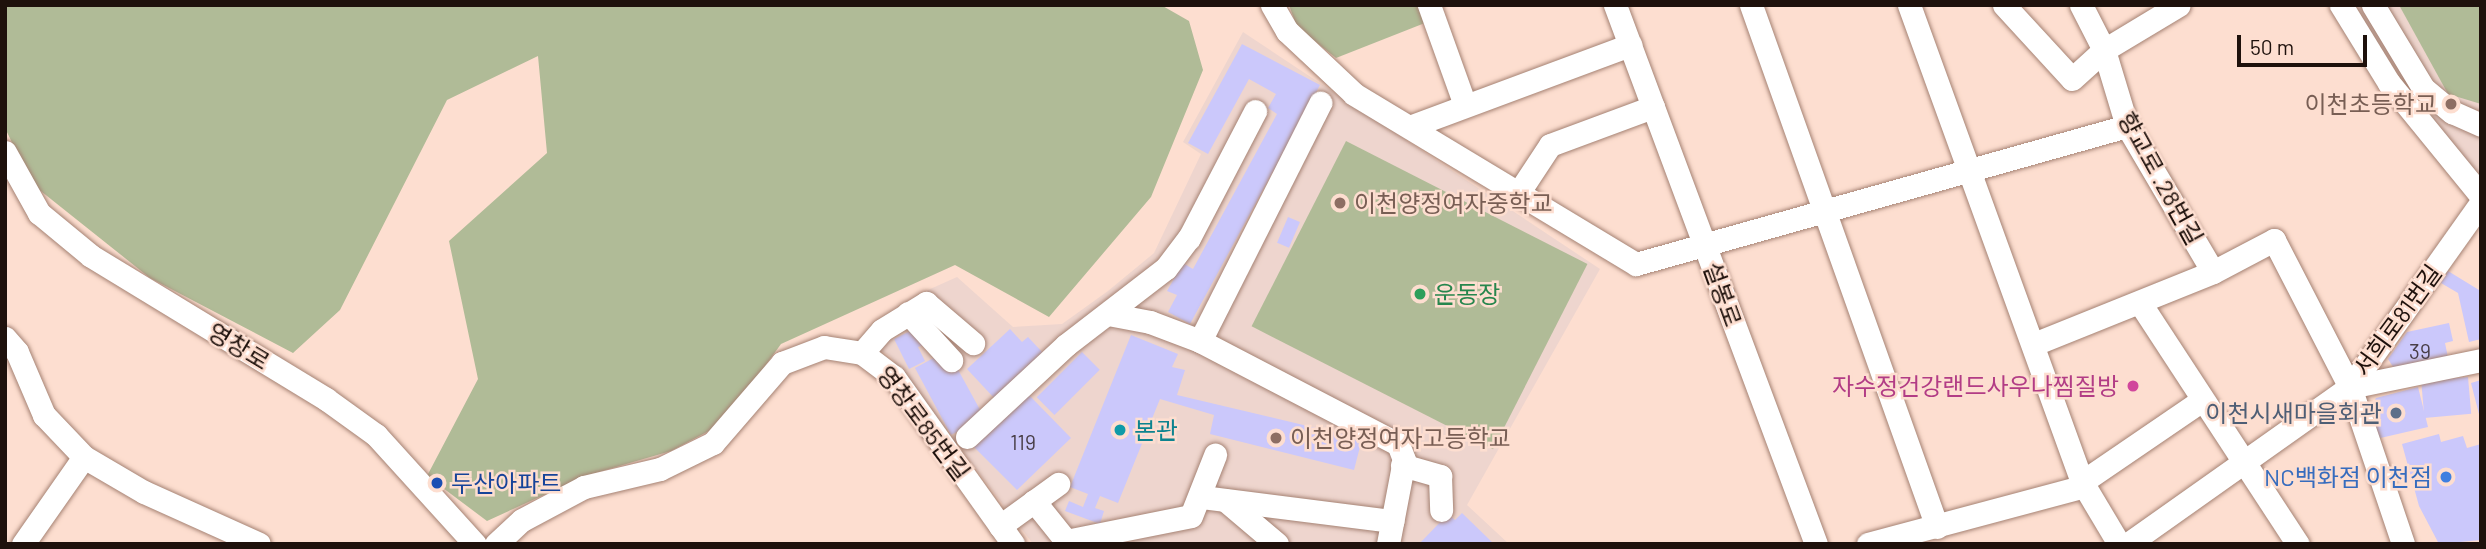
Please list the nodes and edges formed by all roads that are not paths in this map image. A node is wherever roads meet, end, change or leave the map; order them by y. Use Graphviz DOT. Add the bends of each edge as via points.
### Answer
graph roads {
  1 [pos="1272,5"];
  2 [pos="1429,5"];
  3 [pos="1615,5"];
  4 [pos="1909,5"];
  5 [pos="2004,5"];
  6 [pos="2081,5"];
  7 [pos="2179,5"];
  8 [pos="2341,5"];
  9 [pos="2373,5"];
  10 [pos="1755,6"];
  11 [pos="1630,45"];
  12 [pos="2104,50"];
  13 [pos="1320,103"];
  14 [pos="1465,105"];
  15 [pos="1653,107"];
  16 [pos="1255,111"];
  17 [pos="2481,124"];
  18 [pos="1412,126"];
  19 [pos="2127,126"];
  20 [pos="5,152"];
  21 [pos="1969,170"];
  22 [pos="1519,192"];
  23 [pos="2481,196"];
  24 [pos="2481,203"];
  25 [pos="1826,208"];
  26 [pos="1704,245"];
  27 [pos="2213,272"];
  28 [pos="2140,303"];
  29 [pos="908,313"];
  30 [pos="1108,314"];
  31 [pos="5,338"];
  32 [pos="1200,341"];
  33 [pos="973,343"];
  34 [pos="2034,344"];
  35 [pos="862,353"];
  36 [pos="951,360"];
  37 [pos="2481,360"];
  38 [pos="2350,387"];
  39 [pos="2202,400"];
  40 [pos="967,437"];
  41 [pos="1215,455"];
  42 [pos="83,457"];
  43 [pos="1402,465"];
  44 [pos="2245,465"];
  45 [pos="1058,484"];
  46 [pos="2084,484"];
  47 [pos="1202,496"];
  48 [pos="1225,500"];
  49 [pos="1034,501"];
  50 [pos="1293,509"];
  51 [pos="1441,510"];
  52 [pos="1937,527"];
  53 [pos="1390,533"];
  54 [pos="1007,535"];
  55 [pos="23,544"];
  56 [pos="258,544"];
  57 [pos="475,544"];
  58 [pos="496,544"];
  59 [pos="1277,544"];
  60 [pos="1816,544"];
  61 [pos="1868,544"];
  62 [pos="2119,544"];
  63 [pos="2128,544"];
  64 [pos="2298,544"];
  65 [pos="2403,544"];
  1 -- 18 [label="street" via="1287,31 1354,94"];
  2 -- 14 [label="street"];
  3 -- 11 [label="street, 설봉로"];
  4 -- 21 [label="street"];
  5 -- 12 [label="street" via="2072,79"];
  6 -- 12 [label="street, 향교로 .28번길"];
  7 -- 12 [label="street"];
  8 -- 23 [label="street" via="2389,83"];
  9 -- 17 [label="street" via="2423,88 2452,112"];
  10 -- 25 [label="street"];
  11 -- 14 [label="street"];
  11 -- 15 [label="street, 설봉로"];
  12 -- 19 [label="street, 향교로 .28번길"];
  13 -- 32 [label="street"];
  14 -- 18 [label="street"];
  15 -- 22 [label="street" via="1550,145"];
  15 -- 26 [label="street, 설봉로"];
  16 -- 30 [label="street" via="1180,252"];
  18 -- 22 [label="street"];
  19 -- 21 [label="street"];
  19 -- 27 [label="street, 향교로 .28번길"];
  20 -- 57 [label="street, 영창로" via="39,213 91,256 326,399 376,435"];
  21 -- 25 [label="street"];
  21 -- 34 [label="street"];
  22 -- 26 [label="street" via="1636,264"];
  24 -- 38 [label="street, 서희로81번길"];
  25 -- 26 [label="street"];
  25 -- 52 [label="street"];
  26 -- 60 [label="street, 설봉로"];
  27 -- 28 [label="street"];
  27 -- 38 [label="street" via="2274,240"];
  28 -- 34 [label="street"];
  28 -- 39 [label="street"];
  29 -- 33 [label="street" via="932,304"];
  29 -- 35 [label="street" via="882,330"];
  29 -- 36 [label="street"];
  30 -- 32 [label="street" via="1150,322"];
  30 -- 40 [label="street" via="1066,345"];
  31 -- 42 [label="street" via="17,352 44,415"];
  32 -- 43 [label="street" via="1393,441 1401,449"];
  34 -- 46 [label="street"];
  35 -- 54 [label="street, 영창로85번길" via="894,377"];
  35 -- 58 [label="street, 영창로85번길" via="824,347 804,350 782,363 713,443 660,468 584,487 522,520"];
  37 -- 38 [label="street"];
  38 -- 44 [label="street, 서희로81번길"];
  38 -- 65 [label="street"];
  39 -- 44 [label="street"];
  39 -- 46 [label="street"];
  41 -- 47 [label="street"];
  42 -- 55 [label="street"];
  42 -- 56 [label="street" via="173,507"];
  43 -- 51 [label="street" via="1440,476"];
  43 -- 53 [label="street"];
  44 -- 63 [label="street, 서희로81번길"];
  44 -- 64 [label="street"];
  45 -- 49 [label="street"];
  46 -- 52 [label="street"];
  46 -- 62 [label="street"];
  47 -- 48 [label="street"];
  47 -- 49 [label="street" via="1191,516 1066,541"];
  48 -- 50 [label="street"];
  48 -- 59 [label="street"];
  49 -- 54 [label="street"];
  50 -- 53 [label="street"];
  50 -- 59 [label="street"];
  52 -- 61 [label="street"];
}
